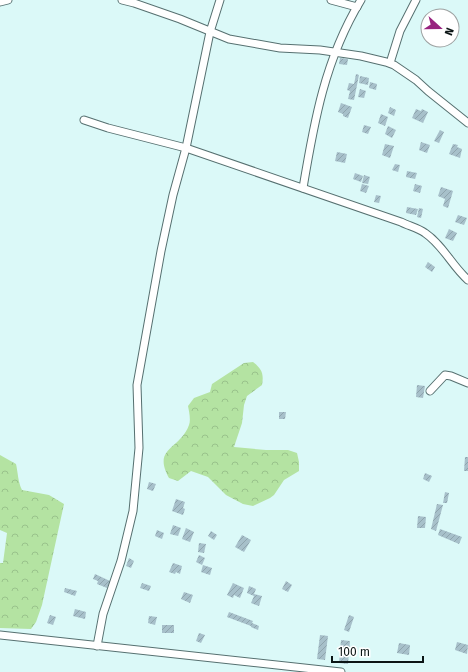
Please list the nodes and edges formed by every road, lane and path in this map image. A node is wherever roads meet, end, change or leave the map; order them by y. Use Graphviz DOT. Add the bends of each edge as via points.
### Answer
graph roads {
  1 [pos="8,0"];
  2 [pos="122,0"];
  3 [pos="220,0"];
  4 [pos="331,0"];
  5 [pos="361,0"];
  6 [pos="416,0"];
  7 [pos="0,2"];
  8 [pos="357,7"];
  9 [pos="210,32"];
  10 [pos="334,52"];
  11 [pos="390,63"];
  12 [pos="84,120"];
  13 [pos="468,123"];
  14 [pos="186,148"];
  15 [pos="303,188"];
  16 [pos="468,280"];
  17 [pos="468,383"];
  18 [pos="430,391"];
  19 [pos="0,635"];
  20 [pos="97,646"];
  21 [pos="340,672"];
  1 -- 7 [label="street"];
  2 -- 9 [label="street"];
  3 -- 9 [label="street"];
  4 -- 8 [label="street"];
  5 -- 8 [label="street"];
  6 -- 11 [label="street" via="400,31"];
  8 -- 10 [label="street"];
  9 -- 10 [label="street" via="229,39 280,48"];
  9 -- 14 [label="street"];
  10 -- 11 [label="street"];
  10 -- 15 [label="street" via="319,106"];
  11 -- 13 [label="street" via="416,80"];
  12 -- 14 [label="street"];
  14 -- 15 [label="street"];
  14 -- 20 [label="street" via="170,209 140,364 137,385 139,448 133,511 121,561 103,614"];
  15 -- 16 [label="street" via="422,231"];
  17 -- 18 [label="street" via="445,375"];
  19 -- 20 [label="street"];
  20 -- 21 [label="street"];
}
